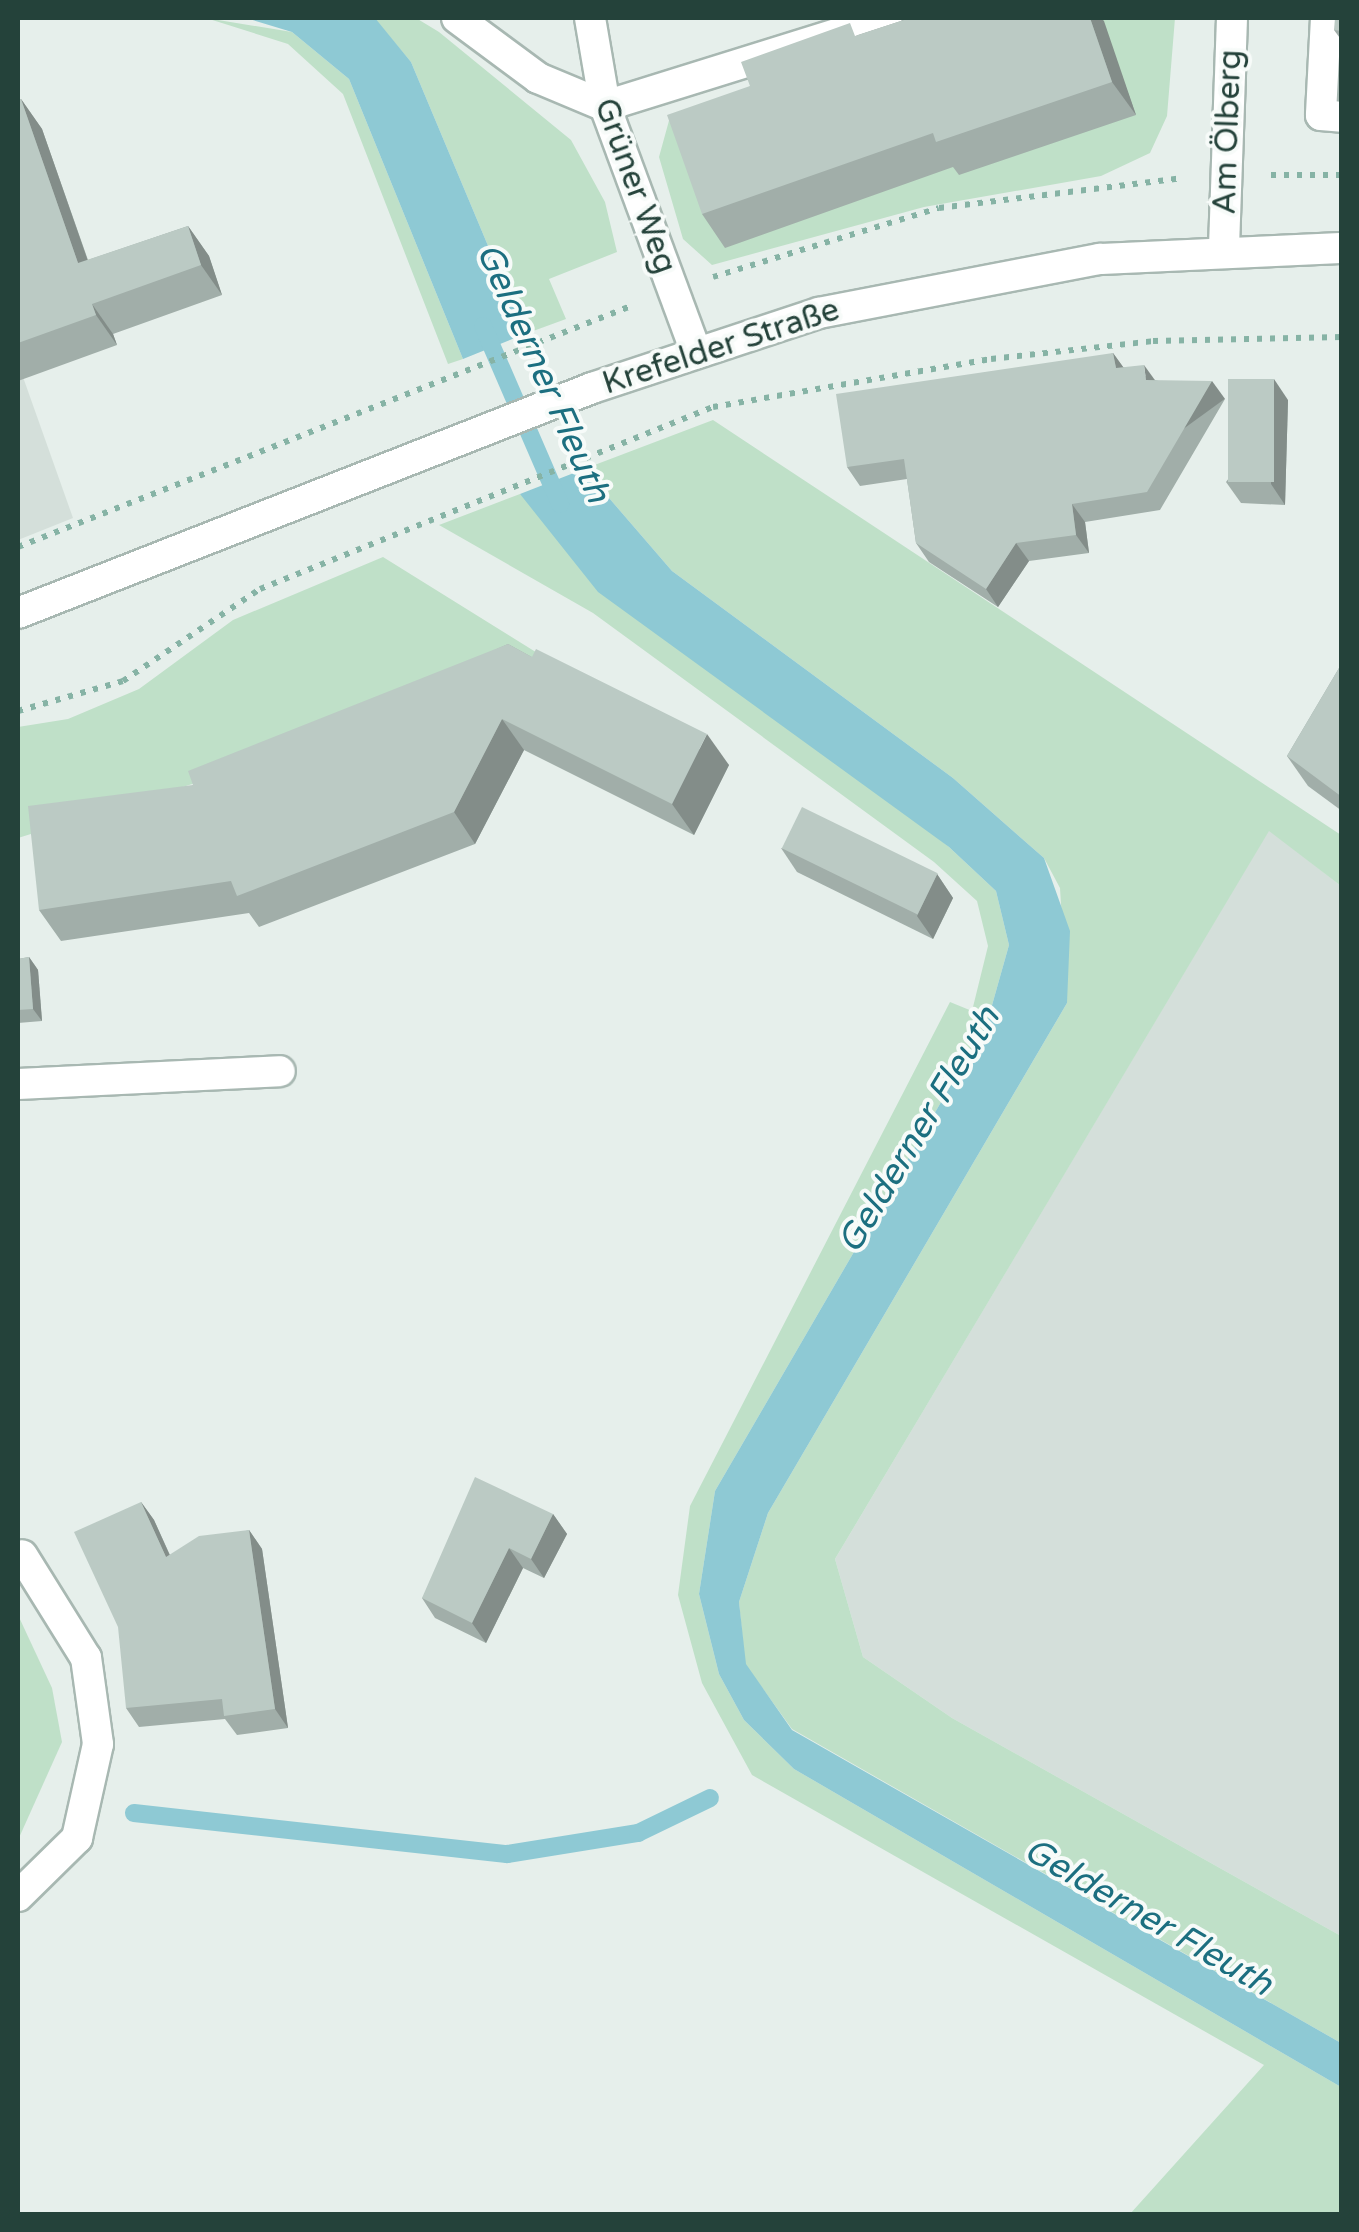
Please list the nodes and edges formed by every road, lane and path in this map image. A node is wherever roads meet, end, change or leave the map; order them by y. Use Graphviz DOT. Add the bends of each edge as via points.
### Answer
graph roads {
  1 [pos="457,18"];
  2 [pos="590,18"];
  3 [pos="887,18"];
  4 [pos="1232,18"];
  5 [pos="1326,18"];
  6 [pos="605,106"];
  7 [pos="1342,117"];
  8 [pos="1342,175"];
  9 [pos="1223,176"];
  10 [pos="1224,247"];
  11 [pos="1342,248"];
  12 [pos="672,290"];
  13 [pos="1342,338"];
  14 [pos="696,352"];
  15 [pos="18,547"];
  16 [pos="18,614"];
  17 [pos="18,711"];
  18 [pos="280,1071"];
  19 [pos="18,1084"];
  20 [pos="22,1555"];
  21 [pos="18,1896"];
  1 -- 6 [label="main road" via="538,78"];
  2 -- 6 [label="main road, Grüner Weg"];
  3 -- 6 [label="main road"];
  4 -- 9 [label="main road, Am Ölberg"];
  5 -- 7 [label="main road" via="1321,115"];
  6 -- 12 [label="main road, Grüner Weg"];
  8 -- 9 [label="path"];
  9 -- 10 [label="main road, Am Ölberg"];
  9 -- 12 [label="path" via="1103,182 939,208"];
  10 -- 11 [label="main road, Krefelder Straße"];
  10 -- 14 [label="main road, Krefelder Straße" via="951,282"];
  12 -- 14 [label="main road, Grüner Weg"];
  12 -- 15 [label="path"];
  13 -- 17 [label="path" via="1153,342 786,390 614,442 260,589 124,682"];
  14 -- 16 [label="main road, Krefelder Straße"];
  18 -- 19 [label="main road"];
  20 -- 21 [label="main road" via="86,1658 98,1744 88,1817 58,1863"];
}
